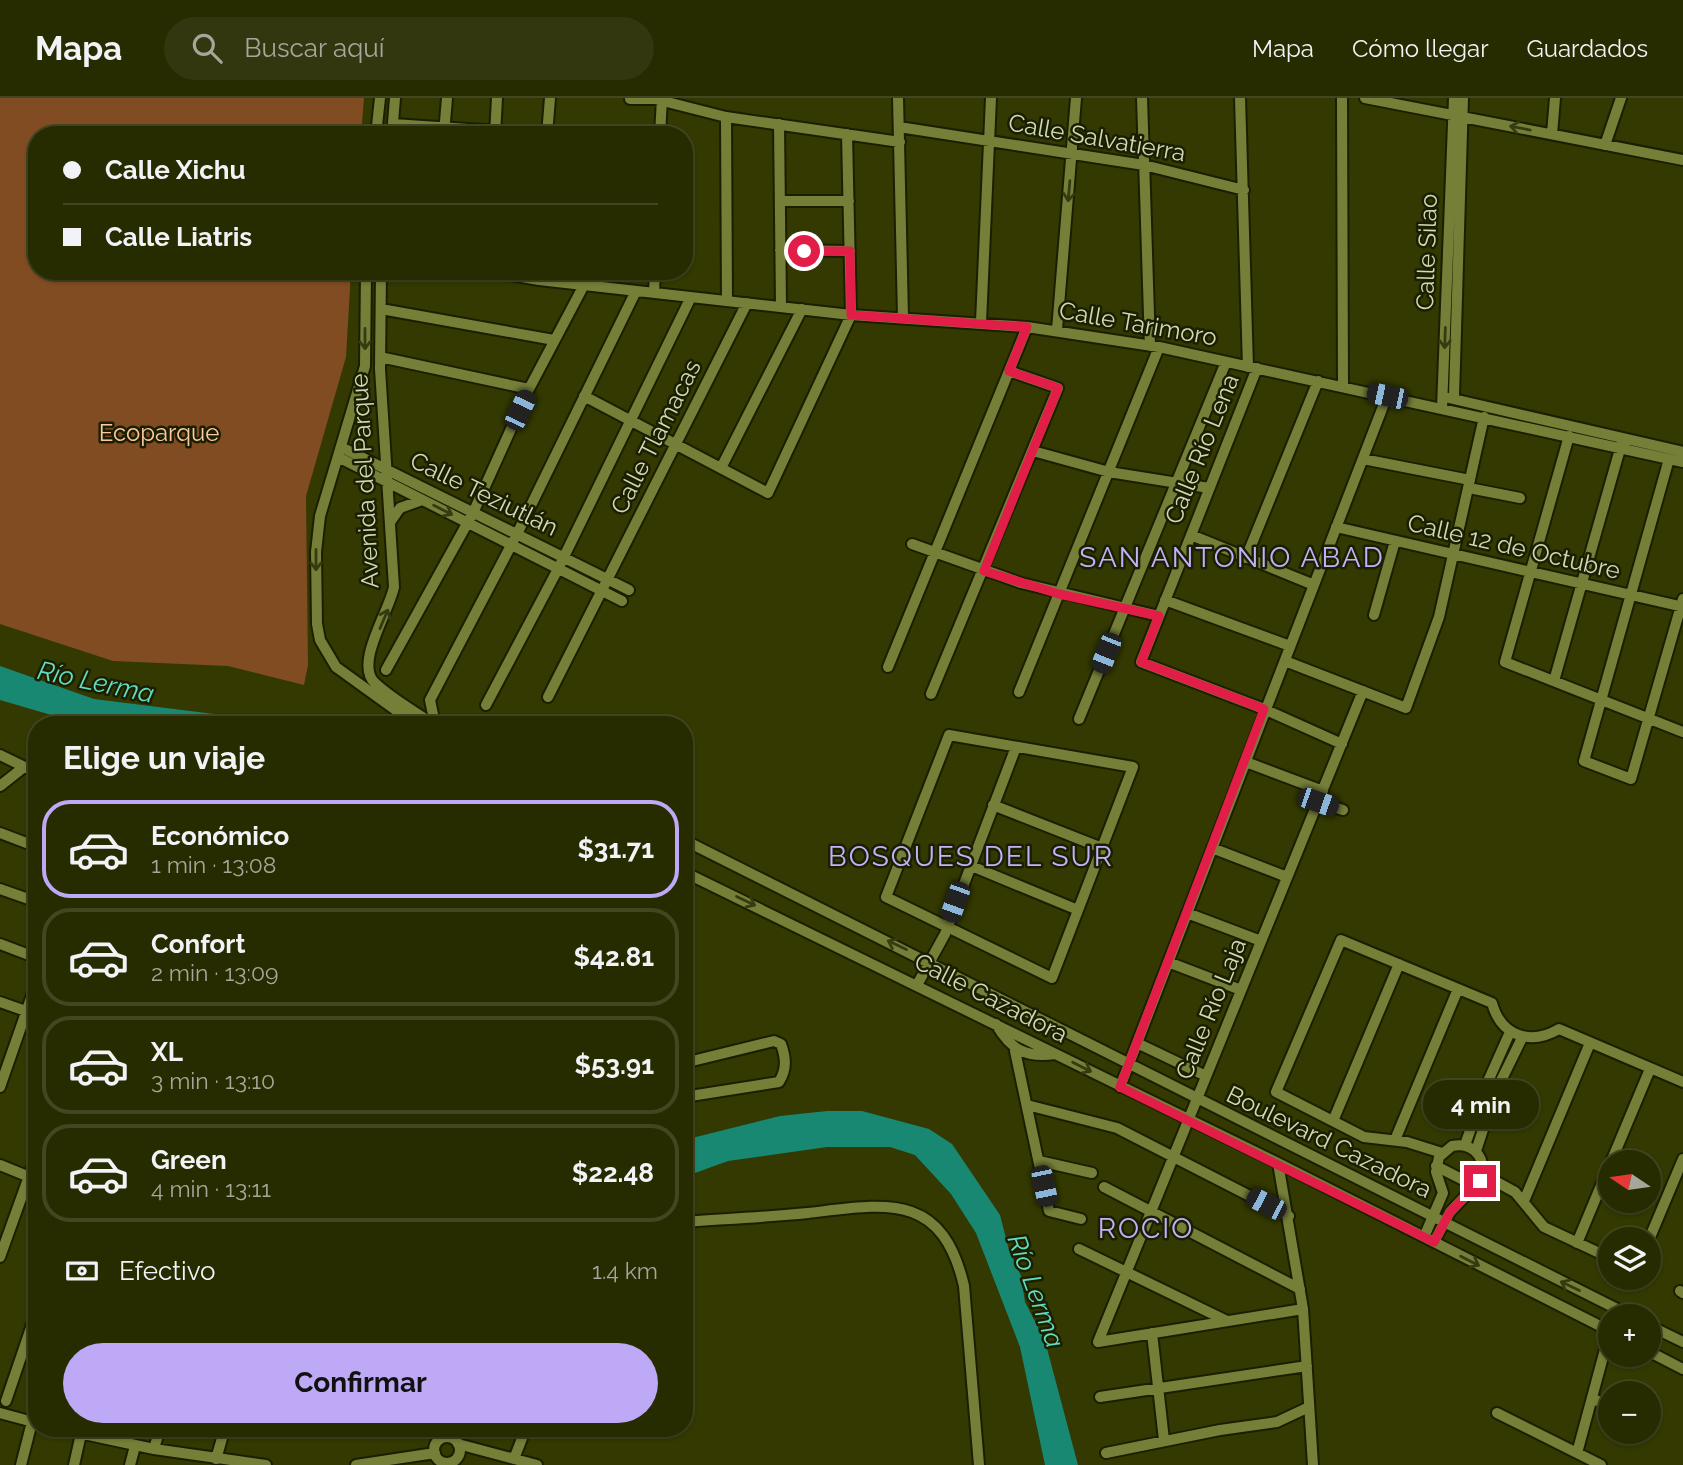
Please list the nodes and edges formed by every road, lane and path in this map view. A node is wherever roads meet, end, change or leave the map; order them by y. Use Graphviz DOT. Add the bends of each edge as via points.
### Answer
graph roads {
  1 [pos="380,98"];
  2 [pos="395,98"];
  3 [pos="447,98"];
  4 [pos="497,98"];
  5 [pos="550,98"];
  6 [pos="898,98"];
  7 [pos="991,98"];
  8 [pos="1076,98"];
  9 [pos="1142,98"];
  10 [pos="1240,98"];
  11 [pos="1342,98"];
  12 [pos="1365,98"];
  13 [pos="1454,98"];
  14 [pos="1463,98"];
  15 [pos="1555,98"];
  16 [pos="1621,98"];
  17 [pos="630,99"];
  18 [pos="662,99"];
  19 [pos="1380,99"];
  20 [pos="1459,116"];
  21 [pos="726,117"];
  22 [pos="779,124"];
  23 [pos="377,126"];
  24 [pos="392,126"];
  25 [pos="444,126"];
  26 [pos="495,126"];
  27 [pos="551,126"];
  28 [pos="660,126"];
  29 [pos="899,127"];
  30 [pos="847,134"];
  31 [pos="1552,134"];
  32 [pos="988,140"];
  33 [pos="900,142"];
  34 [pos="1605,145"];
  35 [pos="1073,153"];
  36 [pos="1683,160"];
  37 [pos="1144,166"];
  38 [pos="1244,190"];
  39 [pos="780,201"];
  40 [pos="849,201"];
  41 [pos="780,250"];
  42 [pos="850,251"];
  43 [pos="366,280"];
  44 [pos="381,280"];
  45 [pos="559,280"];
  46 [pos="655,280"];
  47 [pos="583,285"];
  48 [pos="636,291"];
  49 [pos="654,293"];
  50 [pos="691,297"];
  51 [pos="727,300"];
  52 [pos="747,303"];
  53 [pos="781,306"];
  54 [pos="381,309"];
  55 [pos="802,309"];
  56 [pos="851,315"];
  57 [pos="903,317"];
  58 [pos="981,322"];
  59 [pos="1027,327"];
  60 [pos="1056,330"];
  61 [pos="554,340"];
  62 [pos="1155,346"];
  63 [pos="380,357"];
  64 [pos="1226,362"];
  65 [pos="1252,368"];
  66 [pos="1009,371"];
  67 [pos="1318,381"];
  68 [pos="1343,386"];
  69 [pos="529,389"];
  70 [pos="584,396"];
  71 [pos="1387,396"];
  72 [pos="1454,396"];
  73 [pos="1442,408"];
  74 [pos="1484,417"];
  75 [pos="630,420"];
  76 [pos="1569,436"];
  77 [pos="1622,443"];
  78 [pos="676,444"];
  79 [pos="1033,451"];
  80 [pos="340,452"];
  81 [pos="1683,452"];
  82 [pos="1363,459"];
  83 [pos="1669,459"];
  84 [pos="1683,462"];
  85 [pos="721,468"];
  86 [pos="387,469"];
  87 [pos="1109,472"];
  88 [pos="388,482"];
  89 [pos="1176,484"];
  90 [pos="1470,484"];
  91 [pos="1209,488"];
  92 [pos="1520,498"];
  93 [pos="422,499"];
  94 [pos="471,518"];
  95 [pos="391,521"];
  96 [pos="1336,527"];
  97 [pos="517,534"];
  98 [pos="1191,535"];
  99 [pos="1395,541"];
  100 [pos="912,544"];
  101 [pos="511,545"];
  102 [pos="934,553"];
  103 [pos="1454,555"];
  104 [pos="564,557"];
  105 [pos="1246,558"];
  106 [pos="558,569"];
  107 [pos="984,571"];
  108 [pos="1531,572"];
  109 [pos="608,580"];
  110 [pos="1581,584"];
  111 [pos="1314,585"];
  112 [pos="629,590"];
  113 [pos="602,591"];
  114 [pos="1059,594"];
  115 [pos="1630,595"];
  116 [pos="1165,600"];
  117 [pos="622,601"];
  118 [pos="1682,604"];
  119 [pos="1124,609"];
  120 [pos="1374,615"];
  121 [pos="1159,616"];
  122 [pos="1290,646"];
  123 [pos="1285,661"];
  124 [pos="888,667"];
  125 [pos="386,670"];
  126 [pos="1554,681"];
  127 [pos="370,687"];
  128 [pos="1363,691"];
  129 [pos="1019,692"];
  130 [pos="931,694"];
  131 [pos="548,697"];
  132 [pos="1601,700"];
  133 [pos="486,705"];
  134 [pos="1264,709"];
  135 [pos="405,716"];
  136 [pos="420,716"];
  137 [pos="433,716"];
  138 [pos="1079,719"];
  139 [pos="1648,719"];
  140 [pos="1683,732"];
  141 [pos="1342,744"];
  142 [pos="1016,747"];
  143 [pos="0,755"];
  144 [pos="1246,762"];
  145 [pos="24,767"];
  146 [pos="28,769"];
  147 [pos="0,786"];
  148 [pos="1320,796"];
  149 [pos="993,805"];
  150 [pos="1343,810"];
  151 [pos="0,833"];
  152 [pos="28,844"];
  153 [pos="693,844"];
  154 [pos="1102,848"];
  155 [pos="1212,848"];
  156 [pos="969,865"];
  157 [pos="693,876"];
  158 [pos="1287,877"];
  159 [pos="0,889"];
  160 [pos="28,899"];
  161 [pos="1078,910"];
  162 [pos="1187,913"];
  163 [pos="946,925"];
  164 [pos="1261,941"];
  165 [pos="0,944"];
  166 [pos="28,955"];
  167 [pos="928,960"];
  168 [pos="1168,962"];
  169 [pos="1399,964"];
  170 [pos="914,983"];
  171 [pos="1458,989"];
  172 [pos="1241,990"];
  173 [pos="0,1002"];
  174 [pos="28,1012"];
  175 [pos="28,1020"];
  176 [pos="996,1024"];
  177 [pos="1510,1032"];
  178 [pos="1522,1038"];
  179 [pos="1137,1043"];
  180 [pos="1590,1043"];
  181 [pos="1016,1051"];
  182 [pos="1055,1054"];
  183 [pos="693,1061"];
  184 [pos="1129,1065"];
  185 [pos="1650,1069"];
  186 [pos="1206,1076"];
  187 [pos="1683,1083"];
  188 [pos="0,1087"];
  189 [pos="1120,1087"];
  190 [pos="693,1096"];
  191 [pos="1197,1100"];
  192 [pos="1027,1105"];
  193 [pos="1188,1121"];
  194 [pos="1333,1121"];
  195 [pos="1395,1140"];
  196 [pos="1470,1148"];
  197 [pos="1616,1150"];
  198 [pos="1442,1153"];
  199 [pos="1173,1157"];
  200 [pos="1683,1159"];
  201 [pos="1039,1161"];
  202 [pos="1278,1163"];
  203 [pos="0,1165"];
  204 [pos="1436,1166"];
  205 [pos="1092,1173"];
  206 [pos="1482,1174"];
  207 [pos="28,1176"];
  208 [pos="1475,1186"];
  209 [pos="28,1187"];
  210 [pos="1104,1187"];
  211 [pos="1598,1194"];
  212 [pos="1524,1201"];
  213 [pos="1151,1211"];
  214 [pos="1289,1216"];
  215 [pos="1433,1217"];
  216 [pos="1081,1219"];
  217 [pos="693,1221"];
  218 [pos="1444,1223"];
  219 [pos="5,1226"];
  220 [pos="1654,1227"];
  221 [pos="1429,1240"];
  222 [pos="1577,1243"];
  223 [pos="1079,1249"];
  224 [pos="1598,1253"];
  225 [pos="0,1257"];
  226 [pos="1126,1272"];
  227 [pos="1300,1289"];
  228 [pos="1607,1304"];
  229 [pos="1303,1309"];
  230 [pos="1227,1321"];
  231 [pos="1598,1325"];
  232 [pos="1661,1331"];
  233 [pos="1152,1333"];
  234 [pos="28,1336"];
  235 [pos="1683,1342"];
  236 [pos="1661,1357"];
  237 [pos="1307,1366"];
  238 [pos="1600,1367"];
  239 [pos="1683,1368"];
  240 [pos="1158,1388"];
  241 [pos="1100,1397"];
  242 [pos="1592,1398"];
  243 [pos="6,1401"];
  244 [pos="1598,1401"];
  245 [pos="1309,1407"];
  246 [pos="0,1413"];
  247 [pos="1497,1413"];
  248 [pos="28,1420"];
  249 [pos="29,1437"];
  250 [pos="79,1437"];
  251 [pos="110,1437"];
  252 [pos="157,1437"];
  253 [pos="222,1437"];
  254 [pos="453,1437"];
  255 [pos="523,1437"];
  256 [pos="1164,1440"];
  257 [pos="135,1446"];
  258 [pos="153,1449"];
  259 [pos="1106,1453"];
  260 [pos="1577,1453"];
  261 [pos="216,1459"];
  262 [pos="438,1459"];
  263 [pos="514,1459"];
  264 [pos="189,1460"];
  265 [pos="240,1464"];
  266 [pos="21,1465"];
  267 [pos="74,1465"];
  268 [pos="130,1465"];
  269 [pos="266,1465"];
  270 [pos="356,1465"];
  271 [pos="537,1465"];
  272 [pos="979,1465"];
  273 [pos="1313,1465"];
  274 [pos="1601,1465"];
  1 -- 23 [label="street"];
  2 -- 24 [label="street"];
  3 -- 25 [label="street"];
  4 -- 26 [label="street"];
  5 -- 27 [label="street"];
  6 -- 29 [label="street"];
  7 -- 32 [label="street"];
  8 -- 35 [label="street"];
  9 -- 37 [label="street"];
  10 -- 38 [label="street"];
  11 -- 68 [label="street"];
  12 -- 19 [label="street"];
  13 -- 20 [label="street, Calle Silao"];
  14 -- 20 [label="street, Calle Silao"];
  15 -- 31 [label="street"];
  16 -- 34 [label="street"];
  17 -- 18 [label="street"];
  18 -- 21 [label="street"];
  18 -- 28 [label="street"];
  19 -- 20 [label="street"];
  31 -- 20 [label="street, one-way"];
  20 -- 72 [label="street, Calle Silao"];
  20 -- 73 [label="street, Calle Silao, one-way"];
  21 -- 22 [label="street"];
  21 -- 51 [label="street"];
  22 -- 30 [label="street"];
  22 -- 39 [label="street"];
  29 -- 32 [label="street, Calle Salvatierra"];
  29 -- 33 [label="street"];
  30 -- 33 [label="street"];
  30 -- 40 [label="street"];
  31 -- 34 [label="street"];
  32 -- 35 [label="street, Calle Salvatierra"];
  32 -- 58 [label="street"];
  33 -- 57 [label="street"];
  34 -- 36 [label="street"];
  35 -- 37 [label="street, Calle Salvatierra"];
  35 -- 60 [label="street, one-way"];
  37 -- 38 [label="street, Calle Salvatierra"];
  37 -- 62 [label="street"];
  38 -- 65 [label="street"];
  39 -- 40 [label="street"];
  39 -- 41 [label="street"];
  40 -- 42 [label="street"];
  41 -- 42 [label="street"];
  41 -- 53 [label="street"];
  42 -- 56 [label="street"];
  43 -- 80 [label="street, Avenida del Parque, one-way" via="365,366"];
  44 -- 54 [label="street, Avenida del Parque"];
  45 -- 47 [label="street, Calle Tarimoro"];
  46 -- 49 [label="street"];
  47 -- 48 [label="street, Calle Tarimoro"];
  47 -- 61 [label="street"];
  48 -- 49 [label="street, Calle Tarimoro"];
  48 -- 70 [label="street"];
  49 -- 50 [label="street, Calle Tarimoro"];
  50 -- 51 [label="street, Calle Tarimoro"];
  50 -- 75 [label="street"];
  51 -- 52 [label="street, Calle Tarimoro"];
  52 -- 53 [label="street, Calle Tarimoro"];
  52 -- 78 [label="street, Calle Tlamacas"];
  53 -- 55 [label="street, Calle Tarimoro"];
  54 -- 61 [label="street"];
  54 -- 63 [label="street, Avenida del Parque"];
  55 -- 56 [label="street, Calle Tarimoro"];
  55 -- 85 [label="street"];
  56 -- 57 [label="street, Calle Tarimoro"];
  56 -- 85 [label="street" via="768,493"];
  57 -- 58 [label="street, Calle Tarimoro"];
  58 -- 59 [label="street, Calle Tarimoro"];
  59 -- 60 [label="street, Calle Tarimoro"];
  59 -- 66 [label="street"];
  60 -- 62 [label="street, Calle Tarimoro"];
  61 -- 69 [label="street"];
  62 -- 64 [label="street, Calle Tarimoro"];
  62 -- 87 [label="street"];
  63 -- 69 [label="street"];
  63 -- 86 [label="street, Avenida del Parque"];
  64 -- 65 [label="street, Calle Tarimoro"];
  64 -- 89 [label="street"];
  65 -- 67 [label="street, Calle Tarimoro"];
  65 -- 91 [label="street, Calle Río Lena"];
  66 -- 79 [label="street" via="1058,388"];
  66 -- 102 [label="street"];
  67 -- 68 [label="street, Calle Tarimoro"];
  67 -- 105 [label="street"];
  68 -- 71 [label="street, Calle Tarimoro"];
  69 -- 94 [label="street"];
  70 -- 75 [label="street"];
  70 -- 97 [label="street"];
  71 -- 73 [label="street, Calle Tarimoro"];
  71 -- 82 [label="street"];
  72 -- 73 [label="street"];
  72 -- 77 [label="street"];
  73 -- 74 [label="street, Calle Tarimoro"];
  74 -- 76 [label="street, Calle Tarimoro"];
  74 -- 90 [label="street"];
  75 -- 78 [label="street"];
  75 -- 104 [label="street"];
  76 -- 77 [label="street, Calle Tarimoro"];
  76 -- 108 [label="street"];
  77 -- 81 [label="street"];
  77 -- 83 [label="street"];
  77 -- 110 [label="street"];
  78 -- 85 [label="street"];
  78 -- 109 [label="street, Calle Tlamacas"];
  79 -- 87 [label="street"];
  79 -- 107 [label="street"];
  80 -- 86 [label="street, Calle Teziutlán"];
  80 -- 88 [label="street, Calle Teziutlán"];
  80 -- 127 [label="street, Avenida del Parque, one-way" via="317,534 317,624 335,667"];
  82 -- 90 [label="street"];
  82 -- 96 [label="street"];
  83 -- 84 [label="street"];
  83 -- 115 [label="street"];
  86 -- 88 [label="street, Avenida del Parque"];
  86 -- 94 [label="street, Calle Teziutlán"];
  87 -- 89 [label="street"];
  87 -- 114 [label="street"];
  88 -- 93 [label="street, Calle Teziutlán"];
  88 -- 95 [label="street, Avenida del Parque"];
  89 -- 91 [label="street"];
  89 -- 119 [label="street"];
  90 -- 92 [label="street"];
  90 -- 103 [label="street"];
  91 -- 98 [label="street, Calle Río Lena"];
  93 -- 94 [label="street, Calle Teziutlán, one-way"];
  93 -- 95 [label="street" via="400,508"];
  94 -- 97 [label="street, Calle Teziutlán"];
  94 -- 101 [label="street, Calle Teziutlán"];
  94 -- 125 [label="street"];
  127 -- 95 [label="street, Avenida del Parque, one-way" via="367,660 394,587"];
  96 -- 99 [label="street, Calle 12 de Octubre"];
  96 -- 111 [label="street"];
  97 -- 101 [label="street"];
  97 -- 104 [label="street, Calle Teziutlán"];
  98 -- 105 [label="street"];
  98 -- 116 [label="street, Calle Río Lena"];
  99 -- 103 [label="street, Calle 12 de Octubre"];
  99 -- 120 [label="street"];
  100 -- 102 [label="street"];
  101 -- 106 [label="street, Calle Teziutlán"];
  101 -- 137 [label="street" via="430,700"];
  102 -- 107 [label="street"];
  102 -- 124 [label="street"];
  103 -- 108 [label="street, Calle 12 de Octubre"];
  103 -- 128 [label="street" via="1439,617 1406,708"];
  104 -- 106 [label="street"];
  104 -- 109 [label="street, Calle Teziutlán"];
  105 -- 111 [label="street"];
  106 -- 113 [label="street, Calle Teziutlán"];
  106 -- 133 [label="street"];
  107 -- 114 [label="street"];
  107 -- 130 [label="street"];
  108 -- 110 [label="street, Calle 12 de Octubre"];
  108 -- 126 [label="street" via="1505,662"];
  109 -- 112 [label="street, Calle Teziutlán"];
  109 -- 113 [label="street, Calle Tlamacas"];
  110 -- 115 [label="street, Calle 12 de Octubre"];
  110 -- 126 [label="street"];
  111 -- 122 [label="street"];
  113 -- 117 [label="street, Calle Teziutlán"];
  113 -- 131 [label="street, Calle Tlamacas"];
  114 -- 119 [label="street"];
  114 -- 129 [label="street"];
  115 -- 118 [label="street, Calle 12 de Octubre"];
  115 -- 132 [label="street"];
  116 -- 121 [label="street, Calle Río Lena"];
  116 -- 122 [label="street"];
  118 -- 139 [label="street"];
  119 -- 121 [label="street"];
  119 -- 138 [label="street"];
  121 -- 134 [label="street, Calle Río Lena" via="1141,662"];
  122 -- 123 [label="street"];
  123 -- 128 [label="street"];
  123 -- 134 [label="street"];
  126 -- 132 [label="street"];
  127 -- 135 [label="street"];
  127 -- 136 [label="street"];
  128 -- 141 [label="street, Calle Río Laja"];
  132 -- 139 [label="street"];
  132 -- 139 [label="street" via="1584,761 1631,779"];
  134 -- 141 [label="street"];
  134 -- 144 [label="street"];
  139 -- 140 [label="street"];
  141 -- 148 [label="street, Calle Río Laja"];
  142 -- 149 [label="street"];
  142 -- 154 [label="street" via="1133,767"];
  142 -- 163 [label="street" via="949,735 886,897"];
  143 -- 145 [label="street"];
  144 -- 148 [label="street"];
  144 -- 155 [label="street"];
  145 -- 146 [label="street"];
  145 -- 147 [label="street"];
  148 -- 150 [label="street"];
  148 -- 158 [label="street, Calle Río Laja"];
  149 -- 154 [label="street"];
  149 -- 156 [label="street"];
  151 -- 152 [label="street"];
  167 -- 153 [label="street, Calle Cazadora, one-way"];
  154 -- 161 [label="street"];
  155 -- 158 [label="street"];
  155 -- 162 [label="street"];
  156 -- 161 [label="street"];
  156 -- 163 [label="street"];
  157 -- 170 [label="street, Calle Cazadora, one-way"];
  158 -- 164 [label="street, Calle Río Laja"];
  159 -- 160 [label="street"];
  161 -- 163 [label="street" via="1052,978"];
  162 -- 164 [label="street"];
  162 -- 168 [label="street"];
  163 -- 167 [label="street"];
  164 -- 172 [label="street, Calle Río Laja"];
  165 -- 166 [label="street"];
  167 -- 170 [label="street"];
  167 -- 184 [label="street, Calle Cazadora"];
  168 -- 172 [label="street"];
  168 -- 179 [label="street"];
  169 -- 171 [label="street"];
  169 -- 194 [label="street"];
  169 -- 194 [label="street" via="1341,940 1276,1092"];
  170 -- 176 [label="street, Calle Cazadora"];
  171 -- 177 [label="street" via="1492,1003"];
  171 -- 195 [label="street"];
  172 -- 186 [label="street, Calle Río Laja"];
  173 -- 174 [label="street"];
  175 -- 188 [label="street"];
  176 -- 181 [label="street"];
  176 -- 182 [label="street, Calle Cazadora"];
  177 -- 178 [label="street"];
  177 -- 196 [label="street" via="1485,1088"];
  178 -- 180 [label="street" via="1535,1039 1559,1030"];
  178 -- 196 [label="street"];
  179 -- 184 [label="street"];
  179 -- 186 [label="street"];
  180 -- 185 [label="street"];
  180 -- 212 [label="street"];
  181 -- 182 [label="street" via="1035,1057"];
  181 -- 192 [label="street"];
  182 -- 189 [label="street, Calle Cazadora, one-way"];
  183 -- 190 [label="street" via="774,1041 781,1044 785,1056 785,1073 779,1082"];
  184 -- 189 [label="street"];
  184 -- 191 [label="street, Calle Cazadora"];
  185 -- 187 [label="street"];
  185 -- 197 [label="street"];
  186 -- 191 [label="street, Calle Río Laja"];
  189 -- 193 [label="street, Calle Cazadora"];
  191 -- 193 [label="street, Calle Río Laja"];
  191 -- 215 [label="street, Boulevard Cazadora"];
  192 -- 199 [label="street" via="1117,1128"];
  192 -- 201 [label="street"];
  193 -- 199 [label="street, Calle Río Laja"];
  193 -- 202 [label="street, Calle Cazadora"];
  194 -- 195 [label="street" via="1364,1137"];
  195 -- 198 [label="street"];
  196 -- 198 [label="street" via="1452,1146"];
  196 -- 206 [label="street" via="1482,1161"];
  198 -- 204 [label="street"];
  199 -- 213 [label="street, Calle Río Laja"];
  199 -- 214 [label="street"];
  200 -- 220 [label="street"];
  201 -- 205 [label="street"];
  201 -- 216 [label="street" via="1049,1211"];
  202 -- 214 [label="street"];
  202 -- 221 [label="street, Boulevard Cazadora"];
  203 -- 207 [label="street"];
  204 -- 208 [label="street"];
  204 -- 215 [label="street" via="1443,1193"];
  206 -- 208 [label="street"];
  206 -- 212 [label="street"];
  208 -- 218 [label="street" via="1457,1202"];
  209 -- 219 [label="street"];
  210 -- 213 [label="street"];
  211 -- 222 [label="street"];
  212 -- 222 [label="street" via="1544,1227"];
  213 -- 226 [label="street, Calle Río Laja"];
  213 -- 227 [label="street"];
  214 -- 227 [label="street"];
  215 -- 218 [label="street, Boulevard Cazadora"];
  215 -- 221 [label="street"];
  217 -- 272 [label="street" via="895,1206 921,1216 943,1234 958,1258 964,1286"];
  218 -- 221 [label="street"];
  228 -- 218 [label="street, Boulevard Cazadora, one-way"];
  219 -- 225 [label="street"];
  221 -- 231 [label="street, Boulevard Cazadora, one-way"];
  222 -- 224 [label="street"];
  223 -- 226 [label="street"];
  226 -- 230 [label="street"];
  226 -- 233 [label="street, Calle Río Laja" via="1098,1342"];
  227 -- 229 [label="street"];
  229 -- 230 [label="street"];
  229 -- 237 [label="street"];
  230 -- 233 [label="street"];
  232 -- 235 [label="street"];
  233 -- 240 [label="street"];
  234 -- 243 [label="street"];
  236 -- 239 [label="street"];
  237 -- 240 [label="street"];
  237 -- 245 [label="street"];
  238 -- 242 [label="street"];
  240 -- 241 [label="street"];
  240 -- 256 [label="street"];
  242 -- 244 [label="street"];
  242 -- 260 [label="street"];
  245 -- 256 [label="street" via="1277,1422"];
  245 -- 273 [label="street"];
  246 -- 248 [label="street"];
  247 -- 260 [label="street"];
  249 -- 266 [label="street"];
  250 -- 267 [label="street"];
  251 -- 257 [label="street"];
  252 -- 258 [label="street"];
  253 -- 261 [label="street"];
  254 -- 262 [label="street" via="439,1440"];
  254 -- 262 [label="street" via="459,1453 455,1460"];
  254 -- 263 [label="street"];
  255 -- 263 [label="street"];
  256 -- 259 [label="street"];
  257 -- 258 [label="street"];
  257 -- 268 [label="street"];
  258 -- 264 [label="street"];
  260 -- 274 [label="street"];
  261 -- 264 [label="street"];
  261 -- 265 [label="street"];
  262 -- 270 [label="street"];
  263 -- 271 [label="street"];
  265 -- 269 [label="street"];
}
